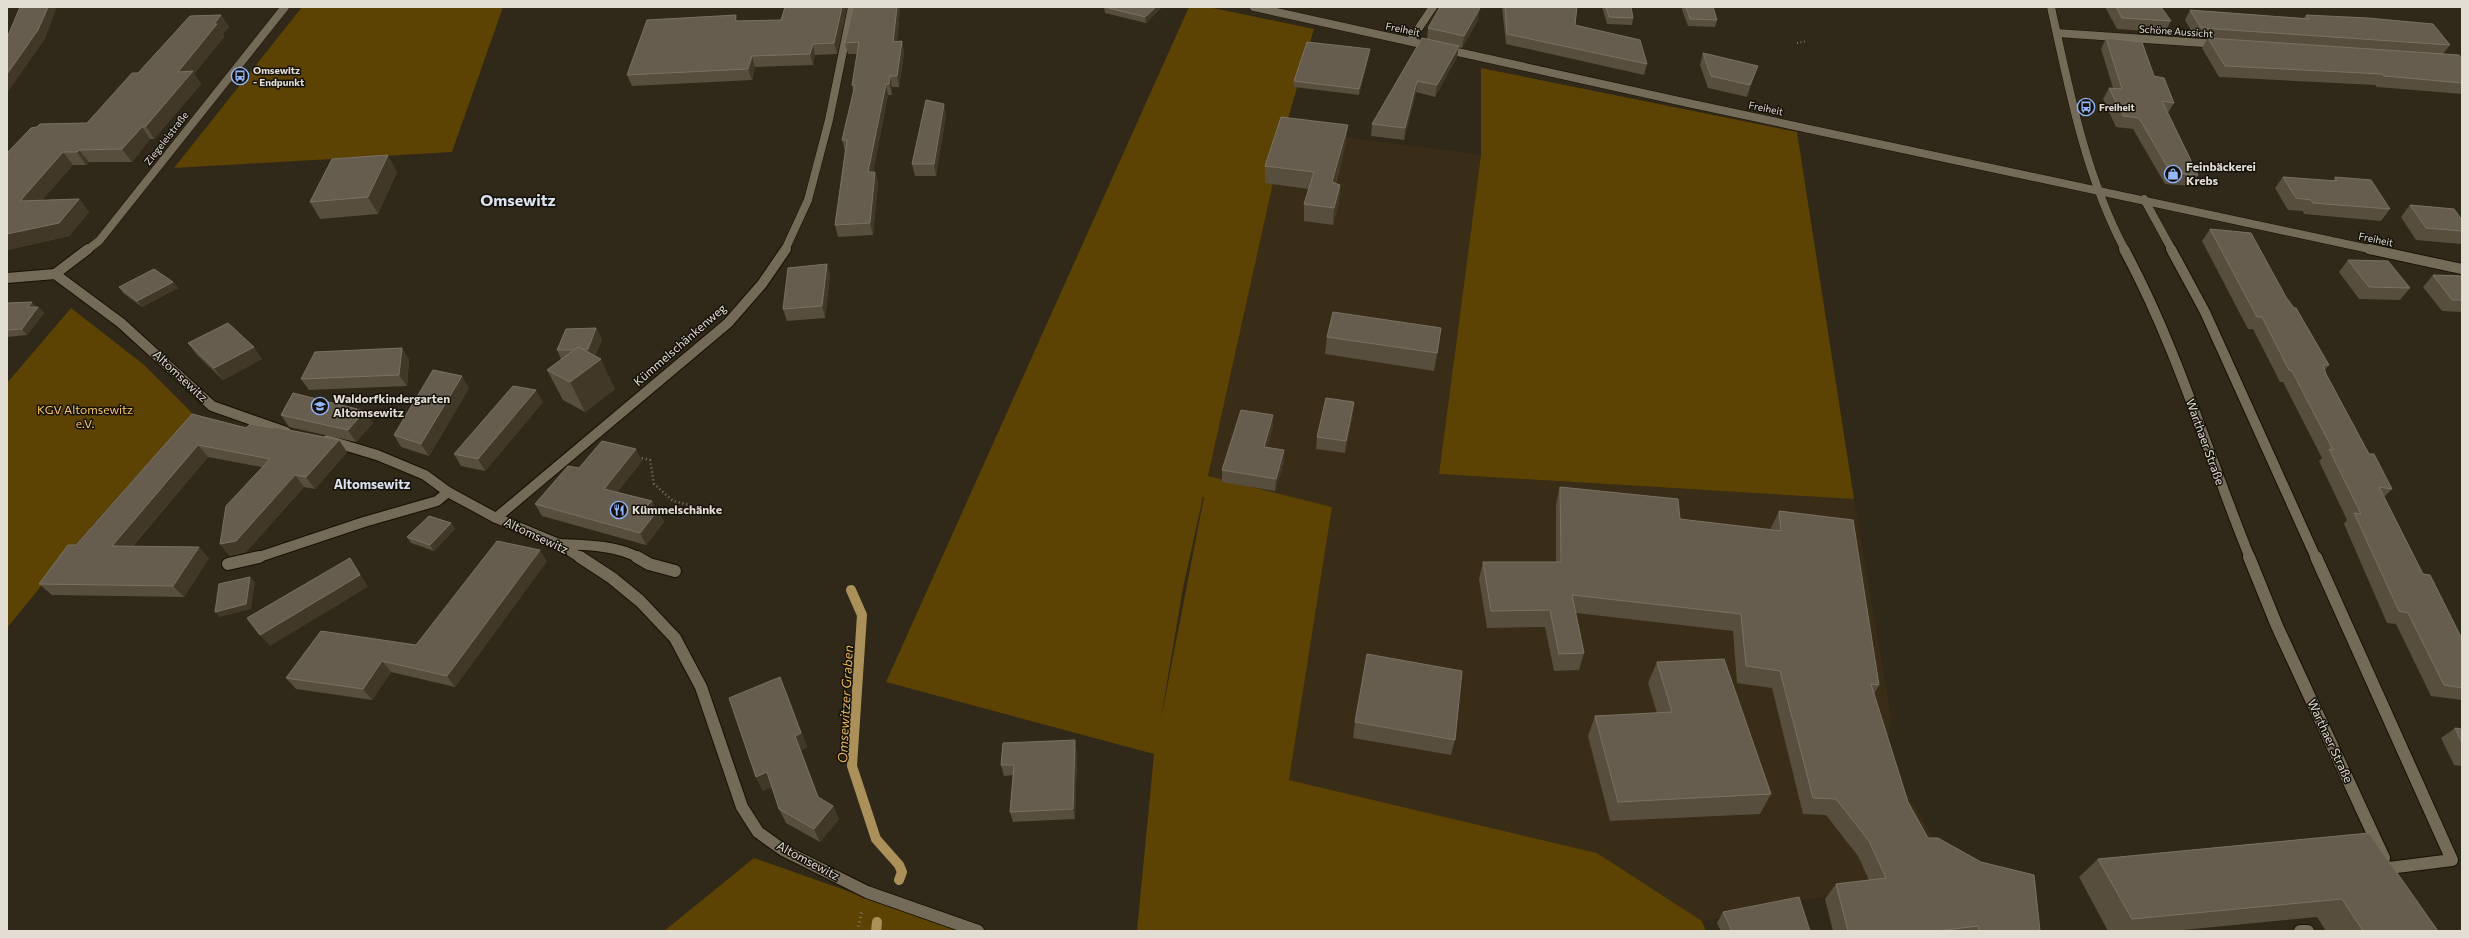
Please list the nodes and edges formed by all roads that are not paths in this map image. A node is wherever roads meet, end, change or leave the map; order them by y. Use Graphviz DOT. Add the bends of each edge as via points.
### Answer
graph roads {
  1 [pos="285,7"];
  2 [pos="852,7"];
  3 [pos="1254,7"];
  4 [pos="1433,7"];
  5 [pos="2051,7"];
  6 [pos="2057,33"];
  7 [pos="1410,42"];
  8 [pos="2224,45"];
  9 [pos="2097,189"];
  10 [pos="2144,199"];
  11 [pos="2462,268"];
  12 [pos="55,274"];
  13 [pos="7,278"];
  14 [pos="295,434"];
  15 [pos="318,438"];
  16 [pos="448,492"];
  17 [pos="496,518"];
  18 [pos="559,544"];
  19 [pos="228,564"];
  20 [pos="675,571"];
  21 [pos="2389,868"];
  22 [pos="2396,880"];
  23 [pos="978,931"];
  24 [pos="2300,931"];
  25 [pos="2308,931"];
  1 -- 12 [label="street, Ziegeleistraße" via="99,241"];
  2 -- 17 [label="street, Kümmelschänkenweg" via="829,120 808,200 789,245 762,284 728,323"];
  3 -- 7 [label="street, Freiheit"];
  4 -- 7 [label="street"];
  5 -- 6 [label="street, Warthaer Straße"];
  6 -- 8 [label="street, Schöne Aussicht"];
  6 -- 9 [label="street, Warthaer Straße" via="2072,101"];
  7 -- 9 [label="street, Freiheit"];
  9 -- 10 [label="street, Freiheit"];
  9 -- 21 [label="street, Warthaer Straße" via="2170,346 2228,505 2277,626"];
  10 -- 11 [label="street, Freiheit"];
  10 -- 21 [label="street" via="2205,312 2452,860"];
  12 -- 13 [label="street"];
  12 -- 14 [label="street, Altomsewitz" via="121,324 212,406 243,419"];
  15 -- 16 [label="street, Altomsewitz" via="377,454 425,475"];
  16 -- 17 [label="street, Altomsewitz"];
  16 -- 19 [label="street" via="437,502 364,522 254,559"];
  17 -- 18 [label="street, Altomsewitz"];
  18 -- 20 [label="street" via="586,545 632,554 649,564"];
  18 -- 23 [label="street, Altomsewitz" via="612,578 640,601 675,638 701,687 742,807 758,832 783,850 867,892"];
  21 -- 22 [label="street, Warthaer Straße"];
  24 -- 25 [label="street"];
}
